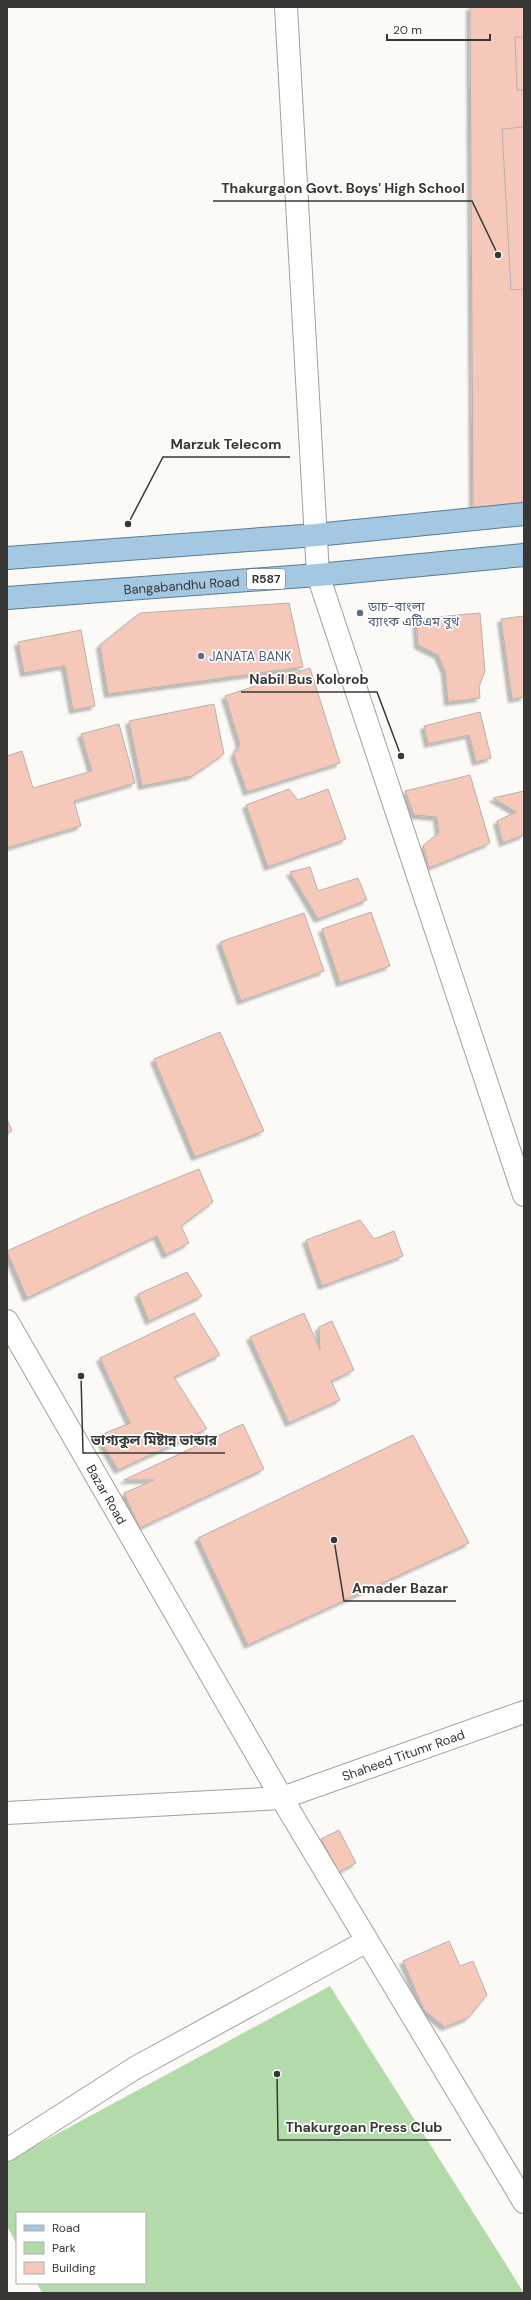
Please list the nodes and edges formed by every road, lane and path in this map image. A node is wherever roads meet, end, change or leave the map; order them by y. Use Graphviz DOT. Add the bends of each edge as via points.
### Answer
graph roads {
  1 [pos="286,7"];
  2 [pos="524,514"];
  3 [pos="316,535"];
  4 [pos="524,554"];
  5 [pos="7,558"];
  6 [pos="318,575"];
  7 [pos="7,598"];
  8 [pos="524,1195"];
  9 [pos="7,1321"];
  10 [pos="524,1712"];
  11 [pos="282,1798"];
  12 [pos="7,1812"];
  13 [pos="367,1941"];
  14 [pos="7,2150"];
  15 [pos="524,2202"];
  1 -- 3 [label="street"];
  2 -- 3 [label="main road"];
  3 -- 5 [label="main road"];
  3 -- 6 [label="street"];
  4 -- 6 [label="main road, Bangabandhu Road / R587"];
  6 -- 7 [label="main road, Bangabandhu Road / R587"];
  6 -- 8 [label="street"];
  9 -- 11 [label="street, Bazar Road"];
  10 -- 11 [label="street, Shaheed Titumr Road"];
  11 -- 12 [label="street, Shaheed Titumr Road"];
  11 -- 13 [label="street, Bazar Road"];
  13 -- 14 [label="street" via="135,2068"];
  13 -- 15 [label="street, Bazar Road"];
}
